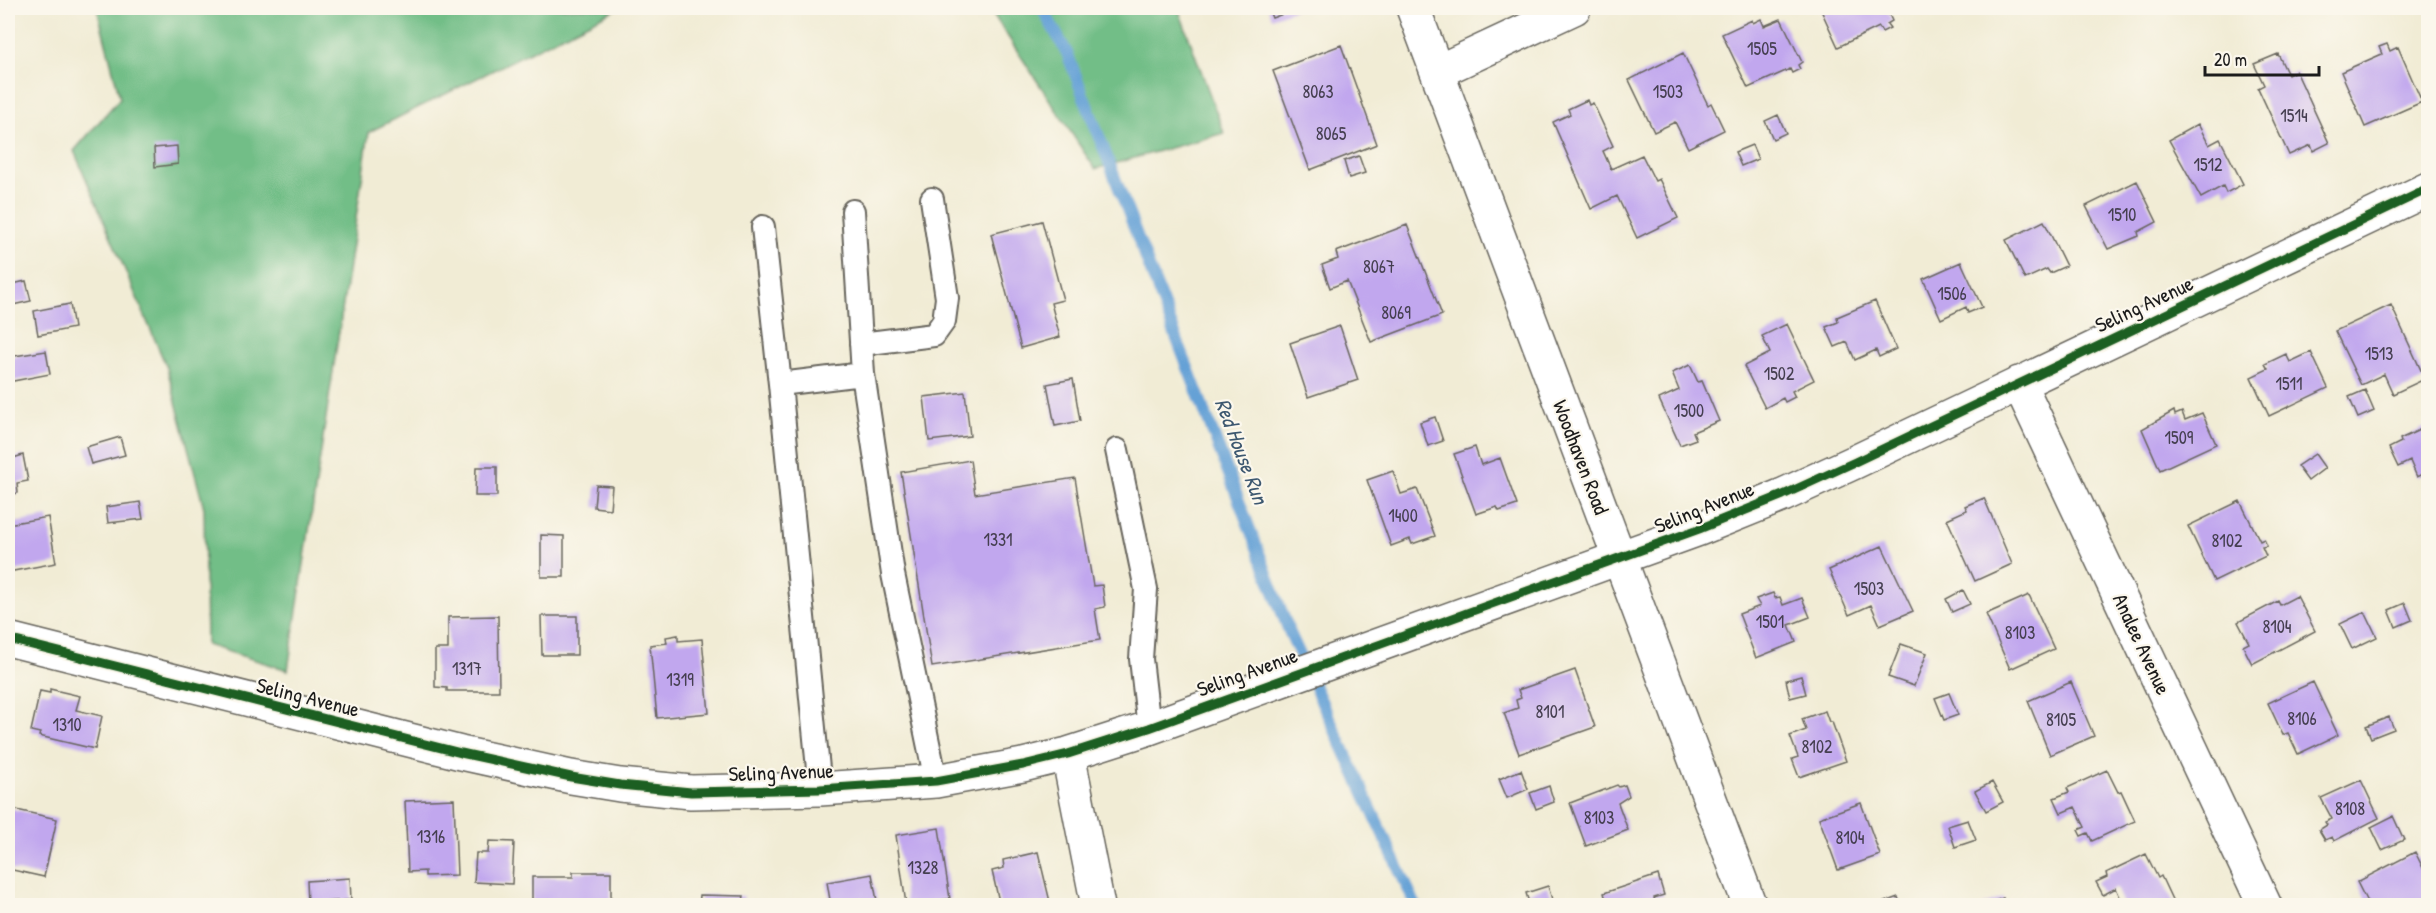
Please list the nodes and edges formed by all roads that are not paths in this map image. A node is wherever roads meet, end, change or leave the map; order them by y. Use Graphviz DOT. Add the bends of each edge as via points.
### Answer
graph roads {
  1 [pos="1413,8"];
  2 [pos="1574,8"];
  3 [pos="1437,72"];
  4 [pos="2428,190"];
  5 [pos="932,199"];
  6 [pos="853,211"];
  7 [pos="763,227"];
  8 [pos="861,345"];
  9 [pos="863,374"];
  10 [pos="2019,383"];
  11 [pos="780,384"];
  12 [pos="1117,450"];
  13 [pos="1620,559"];
  14 [pos="8,639"];
  15 [pos="1149,728"];
  16 [pos="1068,754"];
  17 [pos="936,781"];
  18 [pos="820,789"];
  19 [pos="1098,906"];
  20 [pos="1750,906"];
  21 [pos="2265,906"];
  1 -- 3 [label="street, Woodhaven Road"];
  2 -- 3 [label="street"];
  3 -- 13 [label="street, Woodhaven Road"];
  4 -- 10 [label="street, Seling Avenue"];
  5 -- 8 [label="lane" via="947,298 944,321 934,335"];
  6 -- 8 [label="lane"];
  7 -- 11 [label="lane"];
  8 -- 9 [label="lane"];
  9 -- 11 [label="lane"];
  9 -- 17 [label="lane" via="893,574"];
  10 -- 13 [label="street, Seling Avenue" via="1783,495"];
  10 -- 21 [label="street, Analee Avenue"];
  11 -- 18 [label="lane"];
  12 -- 15 [label="lane" via="1146,589 1141,659"];
  13 -- 15 [label="street, Seling Avenue"];
  13 -- 20 [label="street, Woodhaven Road"];
  14 -- 18 [label="street, Seling Avenue" via="571,777 691,792"];
  15 -- 16 [label="street, Seling Avenue"];
  16 -- 17 [label="street, Seling Avenue"];
  16 -- 19 [label="street"];
  17 -- 18 [label="street, Seling Avenue"];
}
